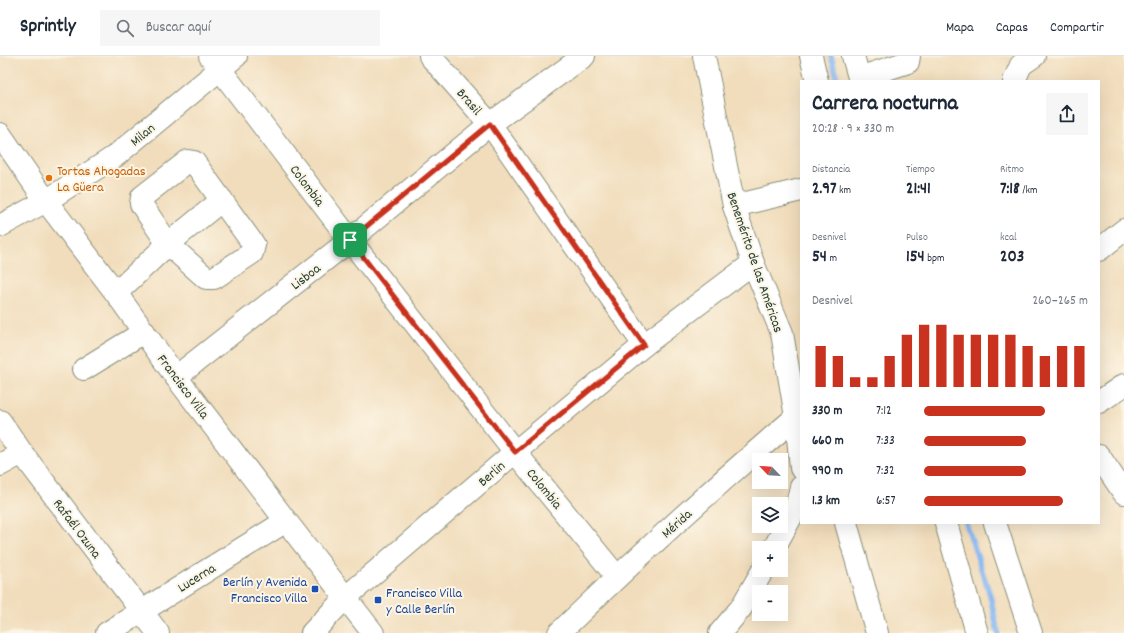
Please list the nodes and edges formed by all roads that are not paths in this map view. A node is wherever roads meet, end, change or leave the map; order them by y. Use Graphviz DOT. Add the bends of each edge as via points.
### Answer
graph roads {
  1 [pos="430,56"];
  2 [pos="584,56"];
  3 [pos="704,56"];
  4 [pos="811,56"];
  5 [pos="853,56"];
  6 [pos="909,56"];
  7 [pos="222,60"];
  8 [pos="860,79"];
  9 [pos="817,80"];
  10 [pos="490,124"];
  11 [pos="0,134"];
  12 [pos="800,190"];
  13 [pos="222,200"];
  14 [pos="46,201"];
  15 [pos="734,206"];
  16 [pos="0,226"];
  17 [pos="1124,230"];
  18 [pos="350,240"];
  19 [pos="168,244"];
  20 [pos="1100,249"];
  21 [pos="753,263"];
  22 [pos="116,293"];
  23 [pos="144,332"];
  24 [pos="644,345"];
  25 [pos="84,369"];
  26 [pos="176,377"];
  27 [pos="1124,385"];
  28 [pos="1100,401"];
  29 [pos="796,417"];
  30 [pos="0,421"];
  31 [pos="515,452"];
  32 [pos="22,453"];
  33 [pos="1100,457"];
  34 [pos="800,458"];
  35 [pos="0,465"];
  36 [pos="800,491"];
  37 [pos="1124,493"];
  38 [pos="286,521"];
  39 [pos="846,524"];
  40 [pos="946,524"];
  41 [pos="995,524"];
  42 [pos="778,541"];
  43 [pos="617,577"];
  44 [pos="759,577"];
  45 [pos="345,598"];
  46 [pos="141,611"];
  47 [pos="107,633"];
  48 [pos="158,633"];
  49 [pos="312,633"];
  50 [pos="373,633"];
  51 [pos="559,633"];
  52 [pos="720,633"];
  53 [pos="878,633"];
  54 [pos="977,633"];
  55 [pos="1031,633"];
  1 -- 10 [label="street, Brasil"];
  2 -- 10 [label="street, Lisboa"];
  3 -- 15 [label="street, Benemérito de las Américas"];
  4 -- 9 [label="street"];
  5 -- 8 [label="street"];
  6 -- 8 [label="street" via="908,62"];
  7 -- 14 [label="street, Milan" via="114,157"];
  7 -- 18 [label="street, Colombia"];
  10 -- 18 [label="street, Lisboa"];
  10 -- 24 [label="street, Brasil"];
  11 -- 14 [label="street, Francisco Villa"];
  12 -- 15 [label="street"];
  13 -- 19 [label="street"];
  13 -- 19 [label="street" via="194,162 188,161 142,197 141,204"];
  13 -- 19 [label="street" via="254,245 252,253 214,278 206,278"];
  14 -- 16 [label="street, Milan"];
  14 -- 22 [label="street, Francisco Villa"];
  15 -- 21 [label="street, Benemérito de las Américas"];
  17 -- 20 [label="street"];
  18 -- 26 [label="street, Lisboa"];
  18 -- 31 [label="street, Colombia"];
  19 -- 22 [label="street"];
  21 -- 24 [label="street, Berlin"];
  21 -- 29 [label="street, Benemérito de las Américas" via="782,333"];
  22 -- 23 [label="street, Francisco Villa"];
  23 -- 25 [label="street"];
  23 -- 26 [label="street, Francisco Villa"];
  24 -- 31 [label="street, Berlin"];
  26 -- 38 [label="street, Francisco Villa"];
  27 -- 28 [label="street"];
  29 -- 34 [label="street, Benemérito de las Américas"];
  29 -- 43 [label="street, Mérida"];
  30 -- 32 [label="street, Rafaél Ozuna"];
  31 -- 43 [label="street, Colombia"];
  31 -- 45 [label="street, Berlin"];
  32 -- 35 [label="street"];
  32 -- 46 [label="street, Rafaél Ozuna"];
  33 -- 37 [label="street"];
  36 -- 42 [label="street" via="796,508"];
  38 -- 45 [label="street, Francisco Villa"];
  38 -- 46 [label="street, Lucerna"];
  39 -- 53 [label="street"];
  40 -- 54 [label="street"];
  41 -- 55 [label="street"];
  43 -- 51 [label="street, Mérida"];
  44 -- 52 [label="street" via="741,608"];
  45 -- 49 [label="street, Berlin"];
  45 -- 50 [label="street, Francisco Villa"];
  46 -- 47 [label="street, Lucerna"];
  46 -- 48 [label="street, Rafaél Ozuna"];
}
